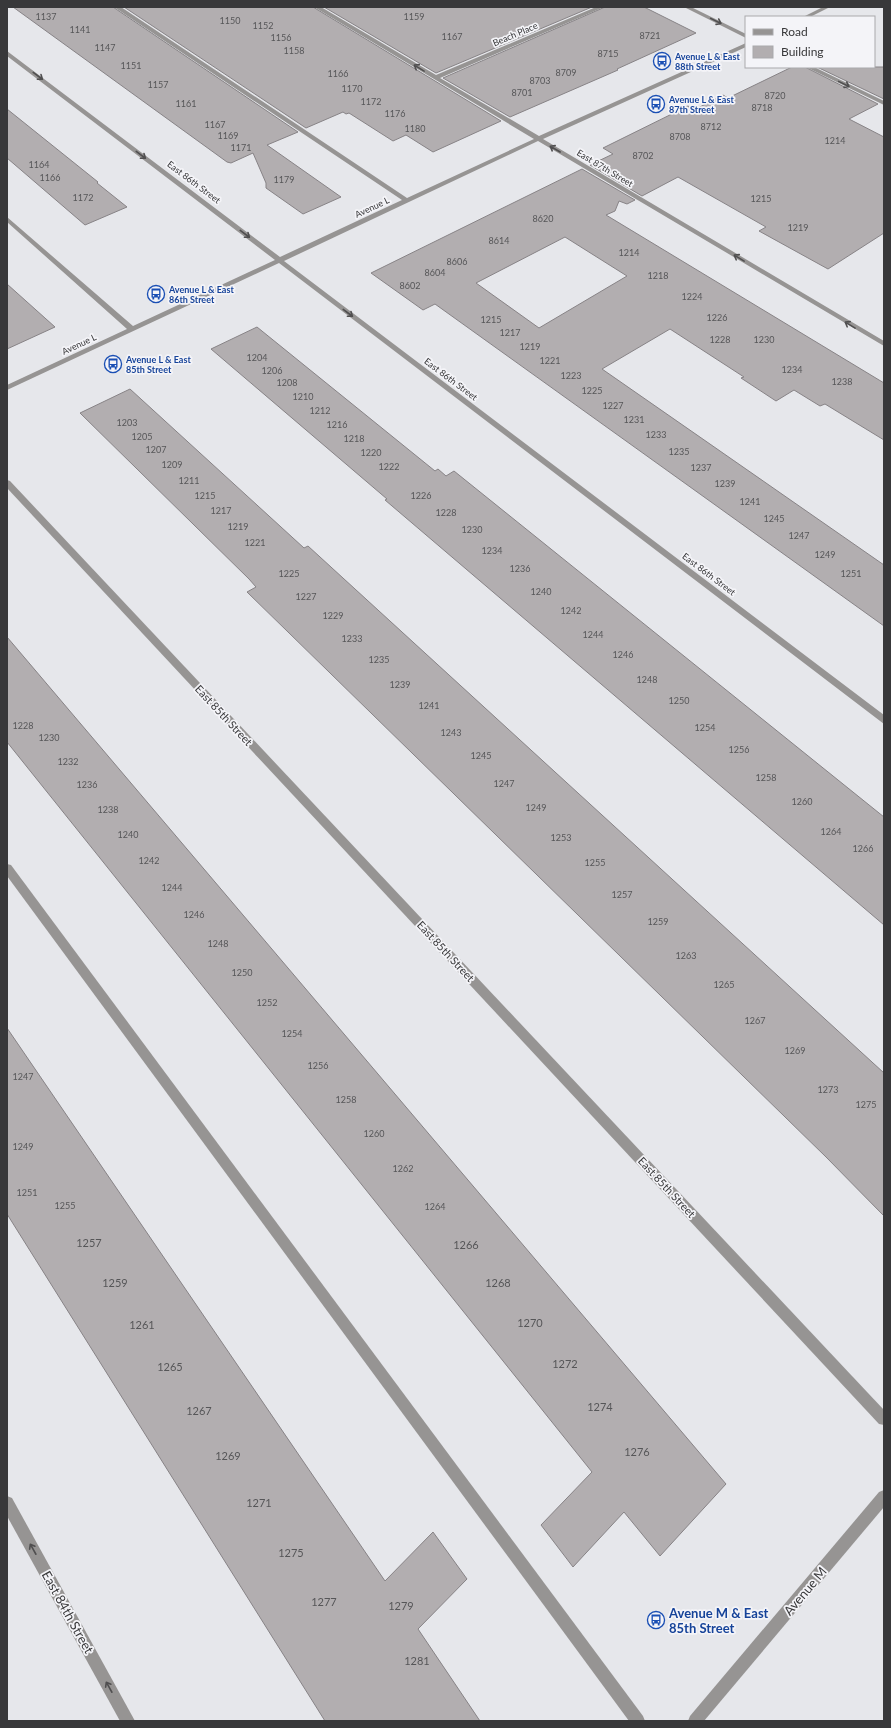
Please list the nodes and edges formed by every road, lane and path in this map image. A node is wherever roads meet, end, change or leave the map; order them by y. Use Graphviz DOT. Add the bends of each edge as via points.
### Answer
graph roads {
  1 [pos="117,7"];
  2 [pos="317,7"];
  3 [pos="601,7"];
  4 [pos="687,7"];
  5 [pos="827,7"];
  6 [pos="808,16"];
  7 [pos="745,36"];
  8 [pos="745,45"];
  9 [pos="7,52"];
  10 [pos="811,68"];
  11 [pos="435,78"];
  12 [pos="884,103"];
  13 [pos="538,140"];
  14 [pos="408,201"];
  15 [pos="7,220"];
  16 [pos="279,260"];
  17 [pos="132,329"];
  18 [pos="884,344"];
  19 [pos="7,388"];
  20 [pos="7,483"];
  21 [pos="884,720"];
  22 [pos="7,868"];
  23 [pos="884,1419"];
  24 [pos="884,1497"];
  25 [pos="7,1503"];
  26 [pos="128,1721"];
  27 [pos="638,1721"];
  28 [pos="695,1721"];
  1 -- 14 [label="street"];
  11 -- 2 [label="street, East 87th Street, one-way"];
  3 -- 11 [label="street, Beach Place"];
  4 -- 7 [label="street, one-way"];
  5 -- 6 [label="street"];
  8 -- 13 [label="street, Avenue L"];
  9 -- 16 [label="street, East 86th Street, one-way"];
  10 -- 12 [label="street, one-way"];
  11 -- 13 [label="street, East 87th Street"];
  13 -- 14 [label="street, Avenue L"];
  18 -- 13 [label="street, East 87th Street, one-way"];
  14 -- 16 [label="street, Avenue L"];
  15 -- 17 [label="street"];
  16 -- 17 [label="street, Avenue L"];
  16 -- 21 [label="street, East 86th Street, one-way"];
  17 -- 19 [label="street, Avenue L"];
  20 -- 23 [label="street, East 85th Street"];
  22 -- 27 [label="street"];
  24 -- 28 [label="street, Avenue M"];
  26 -- 25 [label="street, East 84th Street, one-way"];
}
